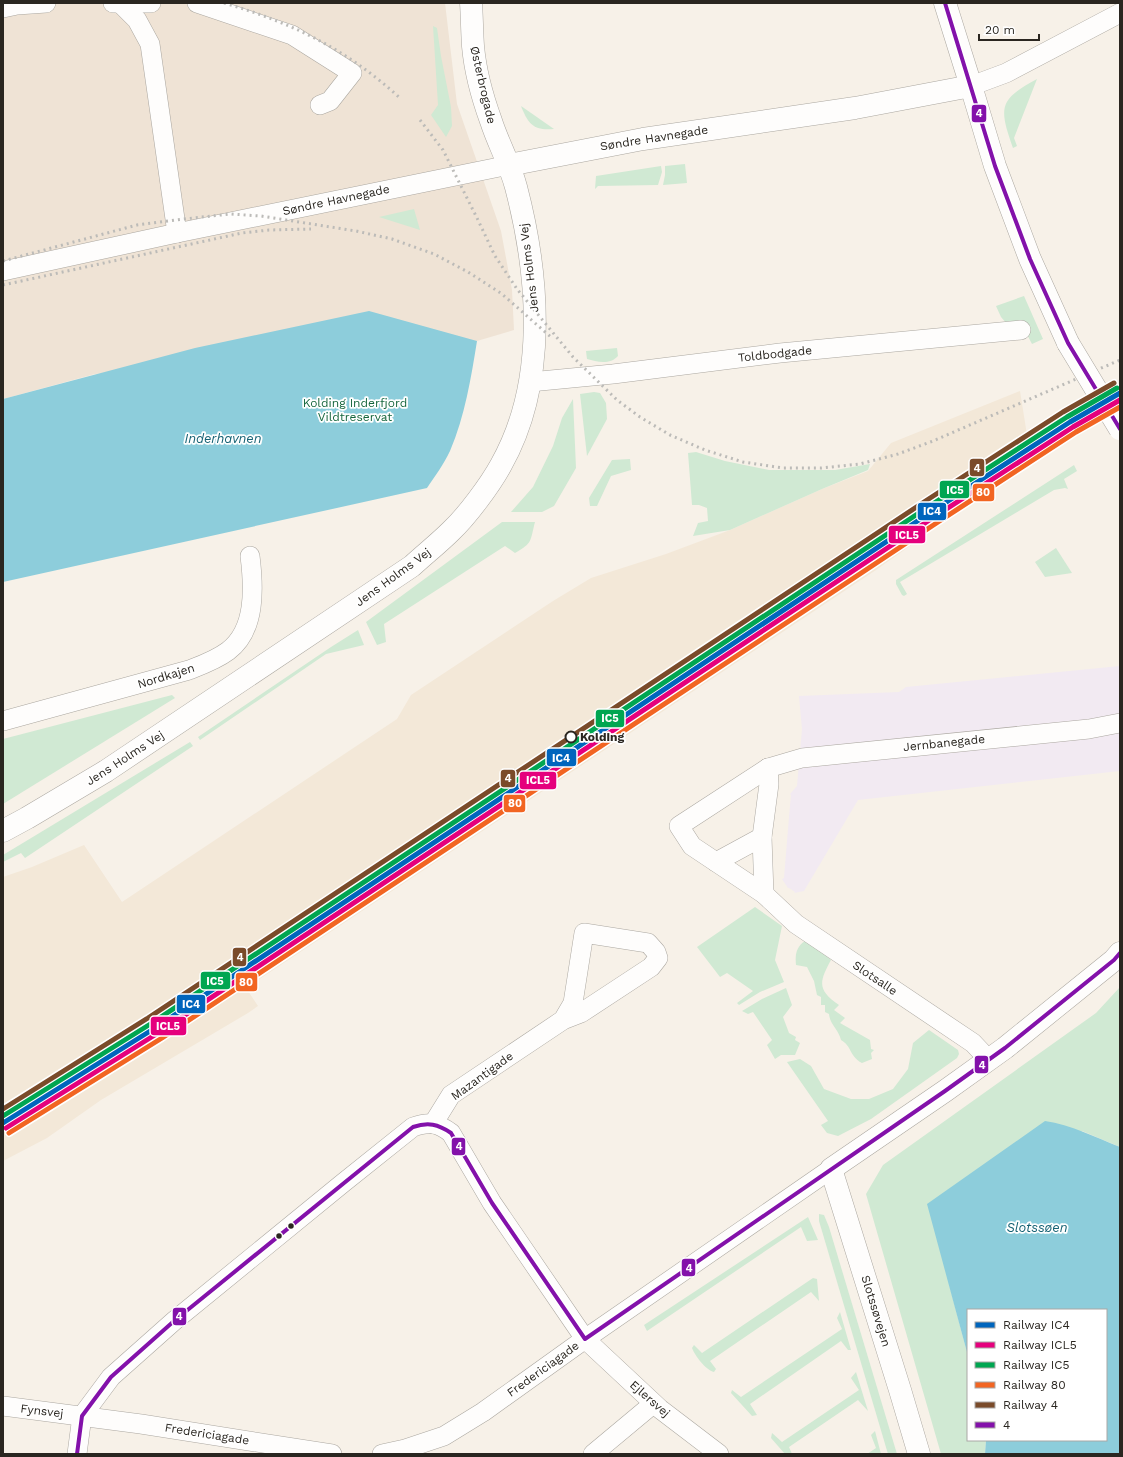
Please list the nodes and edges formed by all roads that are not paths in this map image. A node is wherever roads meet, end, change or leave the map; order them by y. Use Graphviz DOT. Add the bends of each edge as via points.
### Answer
graph roads {
  1 [pos="46,3"];
  2 [pos="152,3"];
  3 [pos="197,3"];
  4 [pos="471,3"];
  5 [pos="945,3"];
  6 [pos="117,4"];
  7 [pos="3,8"];
  8 [pos="1120,14"];
  9 [pos="971,86"];
  10 [pos="320,105"];
  11 [pos="508,165"];
  12 [pos="177,233"];
  13 [pos="3,271"];
  14 [pos="1021,330"];
  15 [pos="530,382"];
  16 [pos="1120,429"];
  17 [pos="250,556"];
  18 [pos="3,721"];
  19 [pos="1120,723"];
  20 [pos="768,768"];
  21 [pos="679,826"];
  22 [pos="3,830"];
  23 [pos="762,837"];
  24 [pos="716,862"];
  25 [pos="764,894"];
  26 [pos="1120,953"];
  27 [pos="563,1020"];
  28 [pos="988,1059"];
  29 [pos="433,1124"];
  30 [pos="831,1169"];
  31 [pos="584,1340"];
  32 [pos="653,1404"];
  33 [pos="3,1406"];
  34 [pos="82,1416"];
  35 [pos="77,1454"];
  36 [pos="332,1454"];
  37 [pos="382,1454"];
  38 [pos="593,1454"];
  39 [pos="719,1454"];
  40 [pos="919,1454"];
  1 -- 7 [label="street"];
  2 -- 6 [label="street"];
  3 -- 10 [label="street" via="292,35 352,73 330,101"];
  4 -- 11 [label="main road, Østerbrogade" via="476,65 490,120"];
  5 -- 9 [label="main road"];
  6 -- 12 [label="street" via="137,20 150,44"];
  8 -- 9 [label="street, Søndre Havnegade" via="1006,73"];
  9 -- 11 [label="main road, Søndre Havnegade" via="855,108 643,139"];
  9 -- 16 [label="main road, bridge" via="995,166 1033,265 1068,343"];
  11 -- 12 [label="street, Søndre Havnegade"];
  11 -- 15 [label="main road, Jens Holms Vej" via="524,222 534,288 535,346"];
  12 -- 13 [label="street, Søndre Havnegade"];
  14 -- 15 [label="street, Toldbodgade" via="780,353"];
  15 -- 22 [label="main road, Jens Holms Vej" via="516,435 501,465 452,530 412,566 106,770 28,818"];
  17 -- 18 [label="street, Nordkajen" via="253,576 252,603 246,628 228,651 189,670"];
  19 -- 20 [label="street, Jernbanegade" via="1089,729 802,758"];
  20 -- 21 [label="street, Jernbanegade"];
  20 -- 23 [label="street" via="769,784"];
  21 -- 24 [label="street, Slotsalle" via="692,846"];
  23 -- 24 [label="street"];
  23 -- 25 [label="street"];
  24 -- 25 [label="street, Slotsalle"];
  25 -- 28 [label="street, Slotsalle" via="796,924 973,1043"];
  26 -- 28 [label="main road, Fredericiagade" via="1046,1015"];
  27 -- 27 [label="street" via="581,1013 651,967 658,958 656,952 648,943 584,932 573,1003"];
  27 -- 29 [label="street, Mazantigade" via="451,1095"];
  28 -- 30 [label="main road, Fredericiagade"];
  29 -- 31 [label="street, Ejlersvej" via="451,1133 492,1203"];
  29 -- 34 [label="street" via="422,1123 414,1127 174,1321 111,1376"];
  30 -- 31 [label="street, Fredericiagade"];
  30 -- 40 [label="main road, Slotssøvejen"];
  31 -- 32 [label="street, Ejlersvej"];
  31 -- 37 [label="street, Fredericiagade" via="483,1412 444,1436"];
  32 -- 38 [label="street"];
  32 -- 39 [label="street, Ejlersvej"];
  33 -- 34 [label="street, Fynsvej"];
  34 -- 35 [label="street"];
  34 -- 36 [label="street, Fredericiagade"];
}
